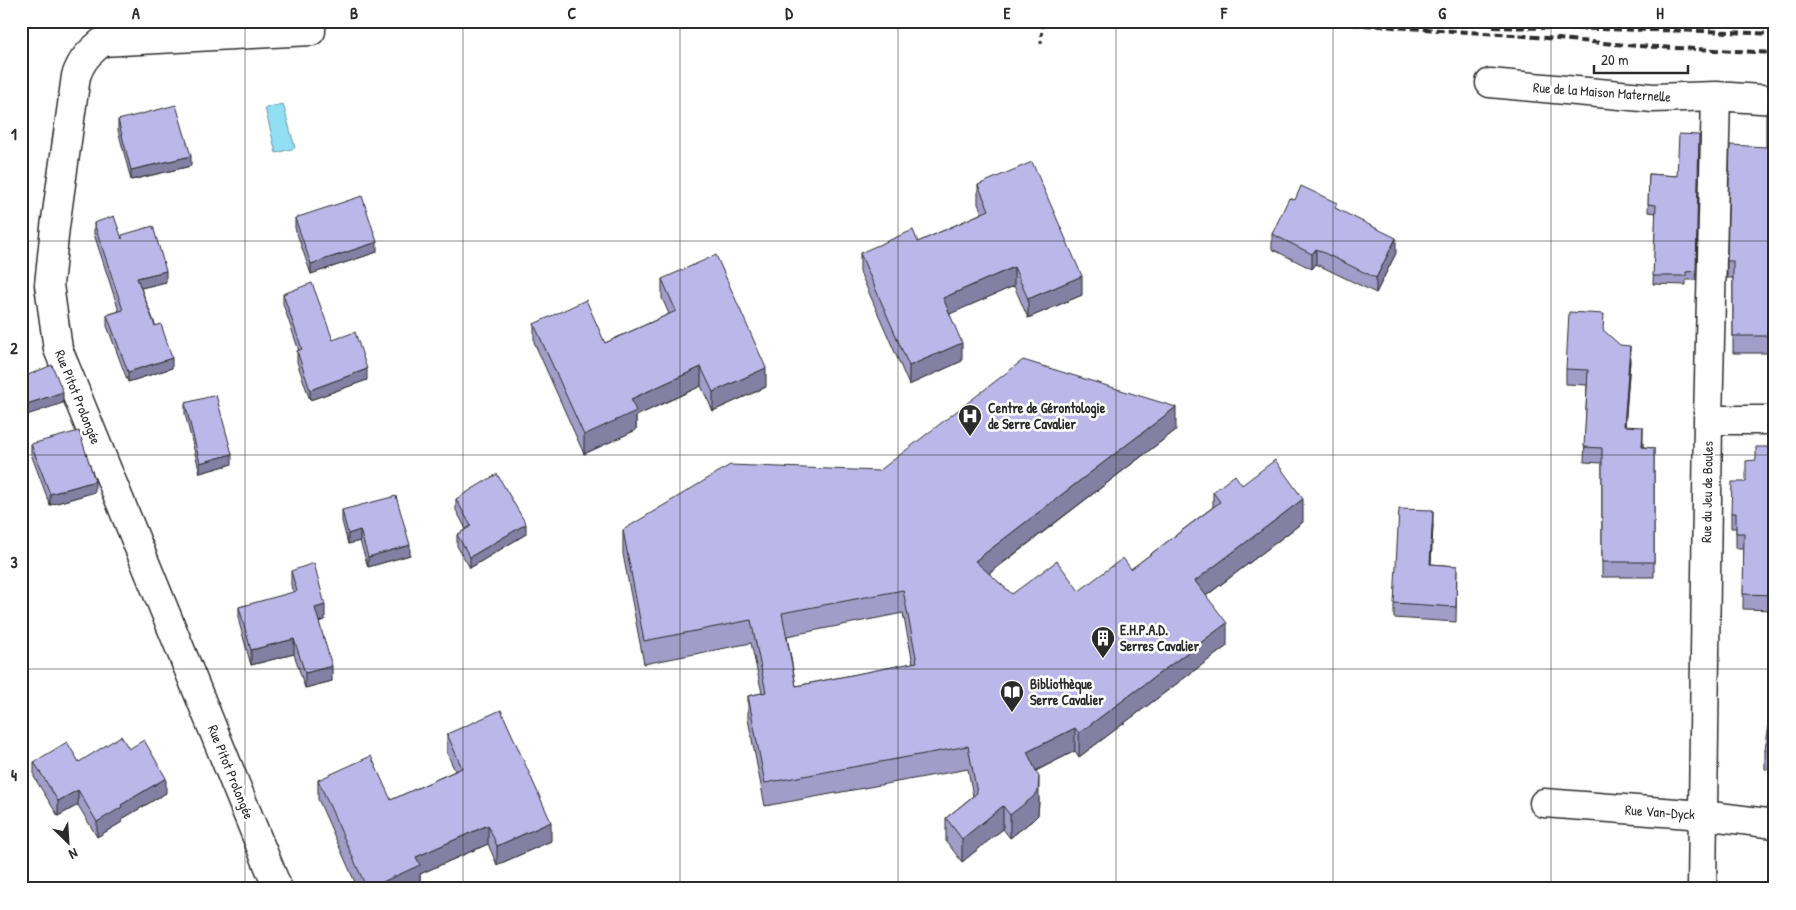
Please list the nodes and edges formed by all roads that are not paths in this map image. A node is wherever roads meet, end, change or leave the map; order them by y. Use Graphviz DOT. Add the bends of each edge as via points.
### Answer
graph roads {
  1 [pos="311,21"];
  2 [pos="1490,83"];
  3 [pos="1716,96"];
  4 [pos="1775,100"];
  5 [pos="1708,420"];
  6 [pos="1775,420"];
  7 [pos="1544,803"];
  8 [pos="1703,815"];
  9 [pos="1775,824"];
  10 [pos="278,889"];
  11 [pos="1702,889"];
  1 -- 10 [label="street, Rue Pitot Prolongée" via="311,31 102,42 91,51 81,62 76,76 49,285 58,349"];
  2 -- 3 [label="street, Rue de la Maison Maternelle" via="1653,98"];
  3 -- 4 [label="street, Rue de la Maison Maternelle"];
  3 -- 5 [label="street, Rue du Jeu de Boules"];
  5 -- 6 [label="street"];
  5 -- 8 [label="street, Rue du Jeu de Boules"];
  7 -- 8 [label="street, Rue Van-Dyck"];
  8 -- 9 [label="street, Rue Van-Dyck"];
  8 -- 11 [label="street, Rue du Jeu de Boules"];
}
